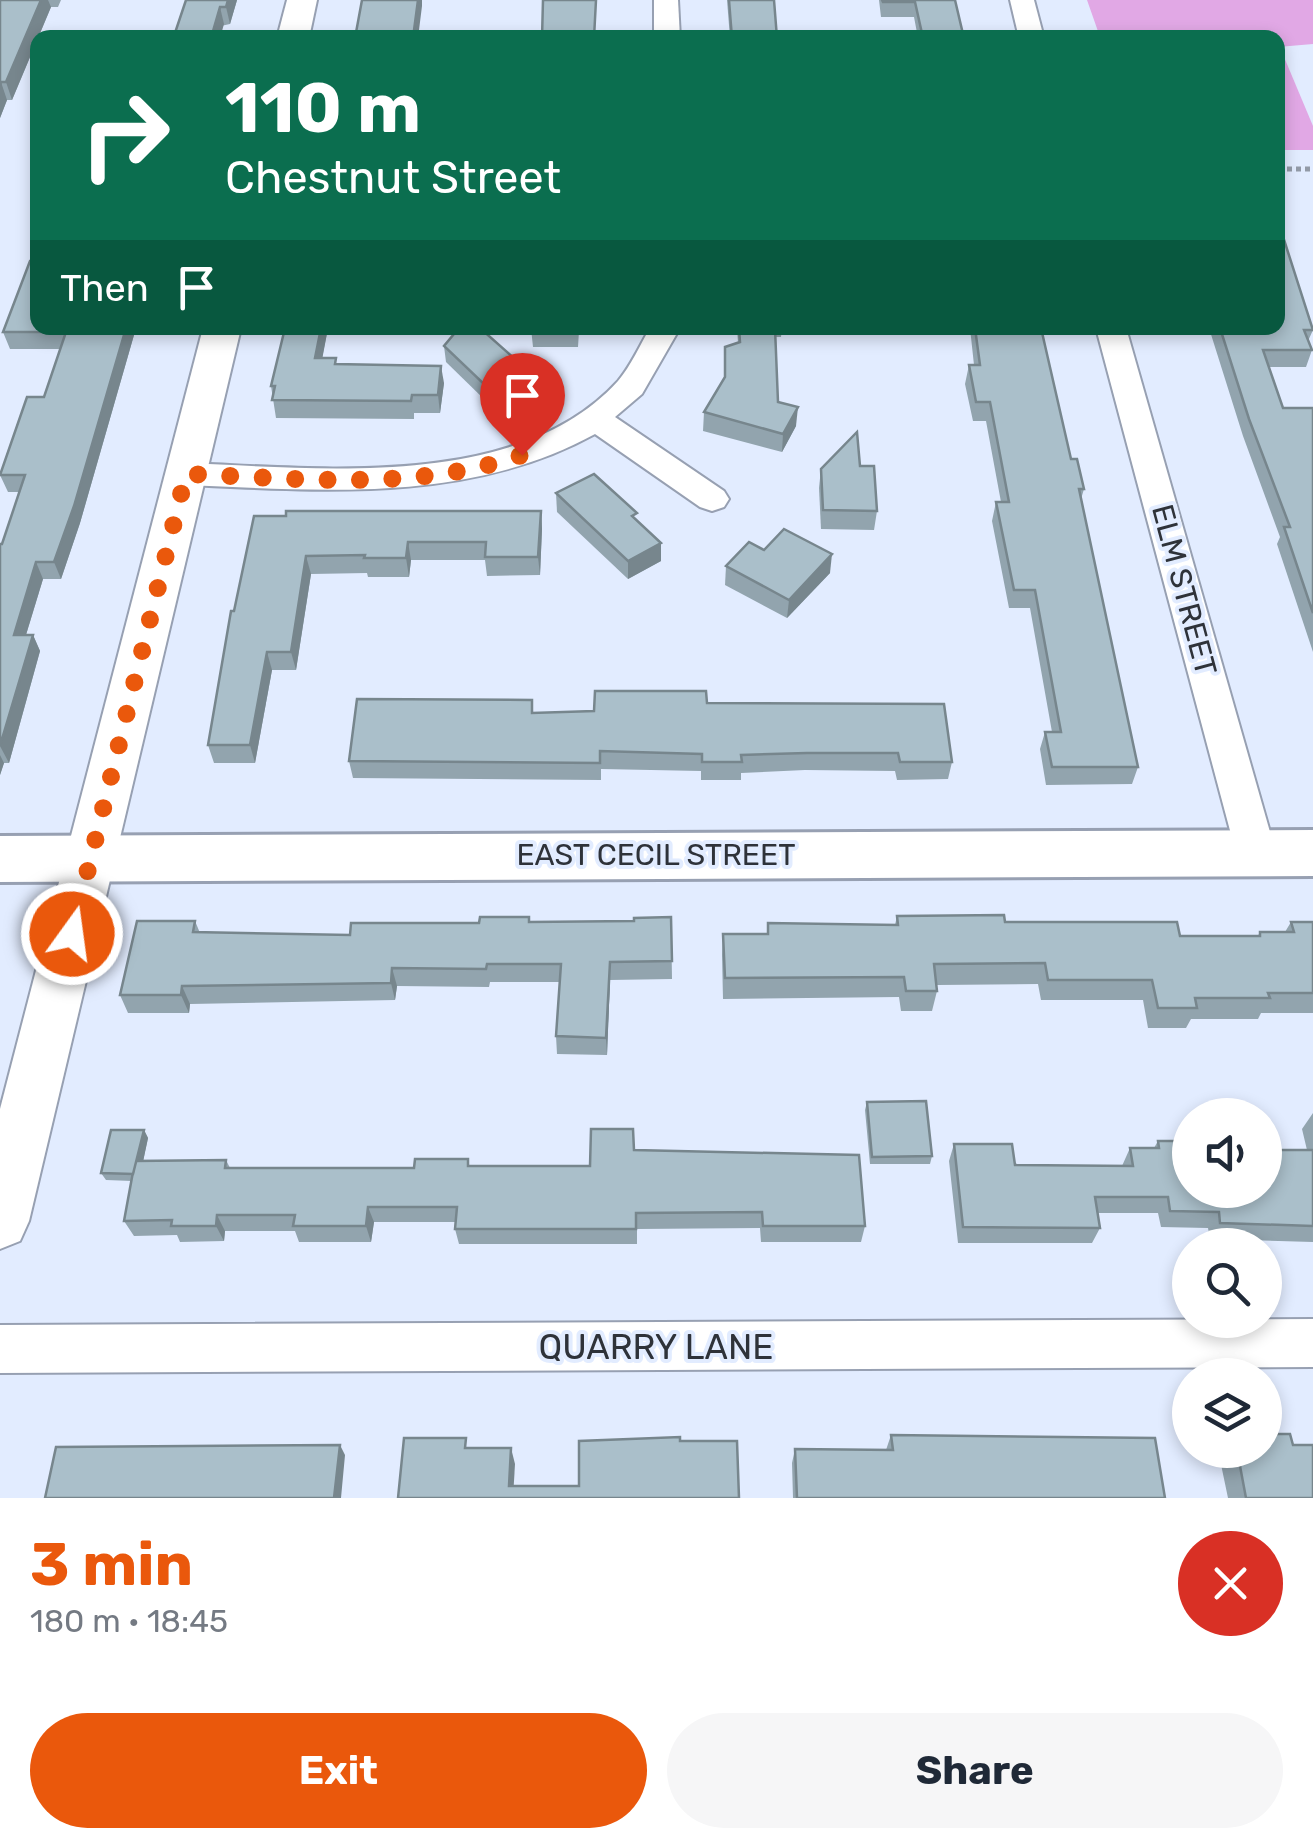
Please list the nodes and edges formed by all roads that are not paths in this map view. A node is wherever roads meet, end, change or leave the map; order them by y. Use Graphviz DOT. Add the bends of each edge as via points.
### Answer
graph roads {
  1 [pos="302,0"];
  2 [pos="666,0"];
  3 [pos="1022,0"];
  4 [pos="295,30"];
  5 [pos="666,30"];
  6 [pos="1030,30"];
  7 [pos="220,335"];
  8 [pos="662,335"];
  9 [pos="1113,335"];
  10 [pos="594,418"];
  11 [pos="186,474"];
  12 [pos="712,499"];
  13 [pos="1256,853"];
  14 [pos="1313,853"];
  15 [pos="0,859"];
  16 [pos="91,859"];
  17 [pos="0,1221"];
  18 [pos="1313,1344"];
  19 [pos="0,1349"];
  1 -- 4 [label="street"];
  2 -- 5 [label="street"];
  3 -- 6 [label="street"];
  7 -- 11 [label="street"];
  8 -- 10 [label="street" via="646,366"];
  9 -- 13 [label="street, ELM STREET"];
  10 -- 11 [label="street" via="522,455 442,475"];
  10 -- 12 [label="street"];
  11 -- 16 [label="street"];
  13 -- 14 [label="main road, EAST CECIL STREET"];
  13 -- 16 [label="main road, EAST CECIL STREET"];
  15 -- 16 [label="main road, EAST CECIL STREET"];
  16 -- 17 [label="street"];
  18 -- 19 [label="street, QUARRY LANE"];
}
